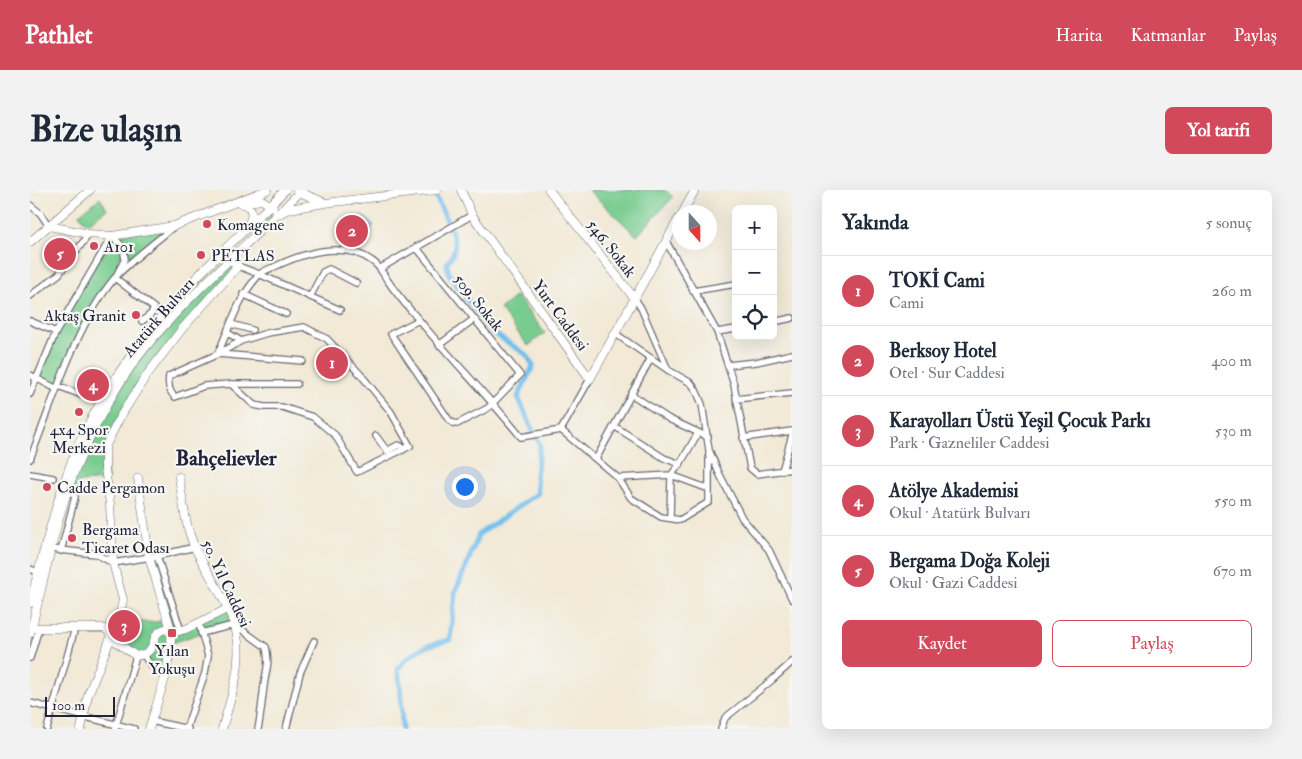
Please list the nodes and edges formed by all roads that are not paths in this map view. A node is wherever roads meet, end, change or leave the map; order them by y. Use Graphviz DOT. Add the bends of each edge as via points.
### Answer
graph roads {
  1 [pos="90,190"];
  2 [pos="267,190"];
  3 [pos="285,190"];
  4 [pos="437,190"];
  5 [pos="461,190"];
  6 [pos="549,190"];
  7 [pos="695,190"];
  8 [pos="299,191"];
  9 [pos="325,203"];
  10 [pos="232,204"];
  11 [pos="30,205"];
  12 [pos="271,205"];
  13 [pos="686,205"];
  14 [pos="279,213"];
  15 [pos="472,215"];
  16 [pos="49,226"];
  17 [pos="174,226"];
  18 [pos="244,231"];
  19 [pos="672,233"];
  20 [pos="89,234"];
  21 [pos="112,236"];
  22 [pos="30,242"];
  23 [pos="667,242"];
  24 [pos="416,247"];
  25 [pos="230,260"];
  26 [pos="238,266"];
  27 [pos="381,268"];
  28 [pos="259,274"];
  29 [pos="115,278"];
  30 [pos="356,283"];
  31 [pos="732,285"];
  32 [pos="693,290"];
  33 [pos="243,294"];
  34 [pos="30,296"];
  35 [pos="310,297"];
  36 [pos="635,299"];
  37 [pos="340,310"];
  38 [pos="286,314"];
  39 [pos="792,318"];
  40 [pos="474,319"];
  41 [pos="419,320"];
  42 [pos="30,321"];
  43 [pos="142,321"];
  44 [pos="777,321"];
  45 [pos="231,324"];
  46 [pos="252,330"];
  47 [pos="732,330"];
  48 [pos="56,332"];
  49 [pos="717,332"];
  50 [pos="228,333"];
  51 [pos="616,334"];
  52 [pos="242,341"];
  53 [pos="439,345"];
  54 [pos="218,354"];
  55 [pos="792,354"];
  56 [pos="651,358"];
  57 [pos="302,361"];
  58 [pos="728,365"];
  59 [pos="668,370"];
  60 [pos="30,375"];
  61 [pos="36,378"];
  62 [pos="590,380"];
  63 [pos="231,384"];
  64 [pos="297,384"];
  65 [pos="58,388"];
  66 [pos="792,393"];
  67 [pos="30,394"];
  68 [pos="79,394"];
  69 [pos="631,394"];
  70 [pos="736,399"];
  71 [pos="494,403"];
  72 [pos="614,426"];
  73 [pos="561,430"];
  74 [pos="792,432"];
  75 [pos="698,433"];
  76 [pos="376,436"];
  77 [pos="792,436"];
  78 [pos="708,437"];
  79 [pos="743,438"];
  80 [pos="403,450"];
  81 [pos="710,450"];
  82 [pos="30,459"];
  83 [pos="596,459"];
  84 [pos="680,464"];
  85 [pos="792,469"];
  86 [pos="782,471"];
  87 [pos="30,474"];
  88 [pos="671,475"];
  89 [pos="53,478"];
  90 [pos="138,478"];
  91 [pos="179,478"];
  92 [pos="618,478"];
  93 [pos="709,488"];
  94 [pos="69,489"];
  95 [pos="670,518"];
  96 [pos="195,547"];
  97 [pos="51,549"];
  98 [pos="61,551"];
  99 [pos="158,556"];
  100 [pos="148,557"];
  101 [pos="113,563"];
  102 [pos="30,568"];
  103 [pos="38,572"];
  104 [pos="792,599"];
  105 [pos="30,603"];
  106 [pos="227,609"];
  107 [pos="199,624"];
  108 [pos="232,625"];
  109 [pos="75,628"];
  110 [pos="33,630"];
  111 [pos="181,630"];
  112 [pos="172,633"];
  113 [pos="201,633"];
  114 [pos="111,638"];
  115 [pos="314,641"];
  116 [pos="144,655"];
  117 [pos="136,656"];
  118 [pos="30,658"];
  119 [pos="792,662"];
  120 [pos="162,674"];
  121 [pos="30,703"];
  122 [pos="52,709"];
  123 [pos="83,716"];
  124 [pos="150,725"];
  125 [pos="116,727"];
  126 [pos="47,729"];
  127 [pos="81,729"];
  128 [pos="134,729"];
  129 [pos="188,729"];
  130 [pos="222,729"];
  131 [pos="258,729"];
  132 [pos="286,729"];
  133 [pos="721,729"];
  1 -- 16 [label="main road"];
  2 -- 10 [label="main road"];
  3 -- 12 [label="main road, Atatürk Bulvarı"];
  4 -- 9 [label="main road"];
  5 -- 15 [label="main road, Yurt Caddesi"];
  6 -- 36 [label="main road, 546. Sokak"];
  7 -- 13 [label="main road"];
  8 -- 9 [label="main road"];
  8 -- 14 [label="main road, Atatürk Bulvarı"];
  9 -- 14 [label="main road"];
  10 -- 12 [label="main road" via="262,200"];
  10 -- 17 [label="main road"];
  10 -- 18 [label="main road" via="250,208 252,215"];
  11 -- 16 [label="street"];
  12 -- 14 [label="main road"];
  12 -- 18 [label="main road, Atatürk Bulvarı"];
  14 -- 25 [label="main road, Atatürk Bulvarı"];
  15 -- 24 [label="street"];
  15 -- 62 [label="main road, Yurt Caddesi"];
  16 -- 20 [label="main road"];
  16 -- 22 [label="main road"];
  17 -- 21 [label="main road"];
  17 -- 29 [label="street"];
  18 -- 103 [label="main road, Atatürk Bulvarı" via="156,323 96,410 65,481"];
  19 -- 23 [label="main road, Yurt Caddesi"];
  20 -- 21 [label="main road"];
  20 -- 34 [label="street" via="58,274"];
  21 -- 29 [label="street" via="123,247 125,259"];
  21 -- 48 [label="street"];
  23 -- 32 [label="street"];
  23 -- 36 [label="main road, Yurt Caddesi"];
  24 -- 27 [label="street"];
  24 -- 40 [label="street, 509. Sokak"];
  25 -- 26 [label="main road"];
  25 -- 94 [label="main road, Atatürk Bulvarı" via="191,298 135,362 103,412"];
  26 -- 28 [label="street"];
  26 -- 101 [label="main road" via="146,376 105,446"];
  27 -- 28 [label="street" via="358,253 340,250 300,256"];
  27 -- 41 [label="street"];
  28 -- 33 [label="street"];
  28 -- 35 [label="street"];
  29 -- 43 [label="street" via="154,308"];
  29 -- 65 [label="street" via="92,309"];
  30 -- 35 [label="street" via="329,269 323,272"];
  31 -- 32 [label="street"];
  32 -- 49 [label="street"];
  33 -- 38 [label="street"];
  33 -- 45 [label="street"];
  35 -- 37 [label="street"];
  36 -- 51 [label="main road, Yurt Caddesi"];
  36 -- 59 [label="street"];
  39 -- 44 [label="street"];
  40 -- 53 [label="street"];
  40 -- 71 [label="street, 509. Sokak" via="520,375"];
  41 -- 53 [label="street"];
  41 -- 71 [label="street" via="391,334 450,420 457,424"];
  42 -- 48 [label="street"];
  45 -- 46 [label="street"];
  45 -- 50 [label="street"];
  47 -- 49 [label="street"];
  48 -- 61 [label="street"];
  49 -- 58 [label="street"];
  50 -- 52 [label="street"];
  50 -- 54 [label="street"];
  51 -- 56 [label="street"];
  51 -- 62 [label="main road, Yurt Caddesi"];
  52 -- 54 [label="street"];
  52 -- 80 [label="street" via="304,327 327,339 391,412 410,446"];
  53 -- 71 [label="street"];
  54 -- 57 [label="street"];
  54 -- 63 [label="street" via="169,376 168,384 173,396 204,386"];
  55 -- 58 [label="street"];
  56 -- 59 [label="street"];
  56 -- 69 [label="street"];
  58 -- 70 [label="street"];
  59 -- 78 [label="street" via="691,382 696,390"];
  60 -- 61 [label="street"];
  61 -- 65 [label="street"];
  61 -- 67 [label="street"];
  62 -- 73 [label="street"];
  63 -- 64 [label="street"];
  63 -- 80 [label="street" via="254,405 282,407 313,418 335,435 357,472"];
  65 -- 68 [label="street"];
  65 -- 82 [label="street"];
  66 -- 70 [label="street"];
  69 -- 72 [label="street"];
  69 -- 75 [label="street"];
  70 -- 79 [label="street"];
  71 -- 73 [label="street" via="521,437"];
  72 -- 83 [label="street"];
  72 -- 84 [label="street" via="664,458"];
  73 -- 83 [label="street"];
  74 -- 79 [label="street"];
  75 -- 78 [label="street"];
  75 -- 84 [label="street"];
  76 -- 80 [label="street" via="387,451 398,445"];
  77 -- 86 [label="street"];
  78 -- 81 [label="street"];
  79 -- 86 [label="street" via="750,468 757,474"];
  81 -- 93 [label="street"];
  81 -- 104 [label="street" via="718,473 742,518 769,550"];
  83 -- 92 [label="street"];
  84 -- 88 [label="street"];
  85 -- 86 [label="street"];
  87 -- 89 [label="street"];
  88 -- 92 [label="street"];
  88 -- 93 [label="street"];
  88 -- 95 [label="street"];
  90 -- 100 [label="main road"];
  91 -- 96 [label="main road, 50. Yıl Caddesi" via="187,524"];
  92 -- 95 [label="street" via="632,498 661,517"];
  93 -- 95 [label="street" via="708,502 680,520"];
  94 -- 97 [label="main road, Atatürk Bulvarı"];
  94 -- 98 [label="street" via="75,497"];
  96 -- 99 [label="street"];
  96 -- 106 [label="main road, 50. Yıl Caddesi"];
  97 -- 98 [label="street"];
  97 -- 110 [label="main road, Atatürk Bulvarı"];
  98 -- 101 [label="street" via="96,554"];
  99 -- 100 [label="street"];
  99 -- 111 [label="street"];
  100 -- 101 [label="street"];
  100 -- 112 [label="main road"];
  101 -- 114 [label="main road" via="123,600"];
  102 -- 103 [label="street"];
  103 -- 105 [label="main road, Atatürk Bulvarı"];
  106 -- 107 [label="main road"];
  106 -- 108 [label="main road, 50. Yıl Caddesi"];
  107 -- 111 [label="main road"];
  107 -- 113 [label="street"];
  108 -- 113 [label="street"];
  108 -- 130 [label="main road, 50. Yıl Caddesi" via="238,640 239,657"];
  108 -- 131 [label="street" via="266,647 269,661"];
  109 -- 110 [label="main road"];
  109 -- 114 [label="main road" via="102,628 108,630"];
  109 -- 122 [label="street"];
  110 -- 118 [label="street"];
  111 -- 112 [label="main road"];
  112 -- 116 [label="main road" via="160,630 149,652"];
  112 -- 124 [label="main road" via="166,675"];
  113 -- 129 [label="street" via="208,656"];
  114 -- 117 [label="main road"];
  114 -- 123 [label="main road"];
  115 -- 132 [label="street" via="300,673"];
  116 -- 117 [label="main road"];
  116 -- 120 [label="street" via="156,672"];
  117 -- 125 [label="street"];
  119 -- 133 [label="street" via="725,718"];
  121 -- 122 [label="street"];
  122 -- 123 [label="street"];
  122 -- 126 [label="street"];
  123 -- 125 [label="street"];
  123 -- 127 [label="main road"];
  124 -- 129 [label="street"];
  125 -- 128 [label="street"];
}
